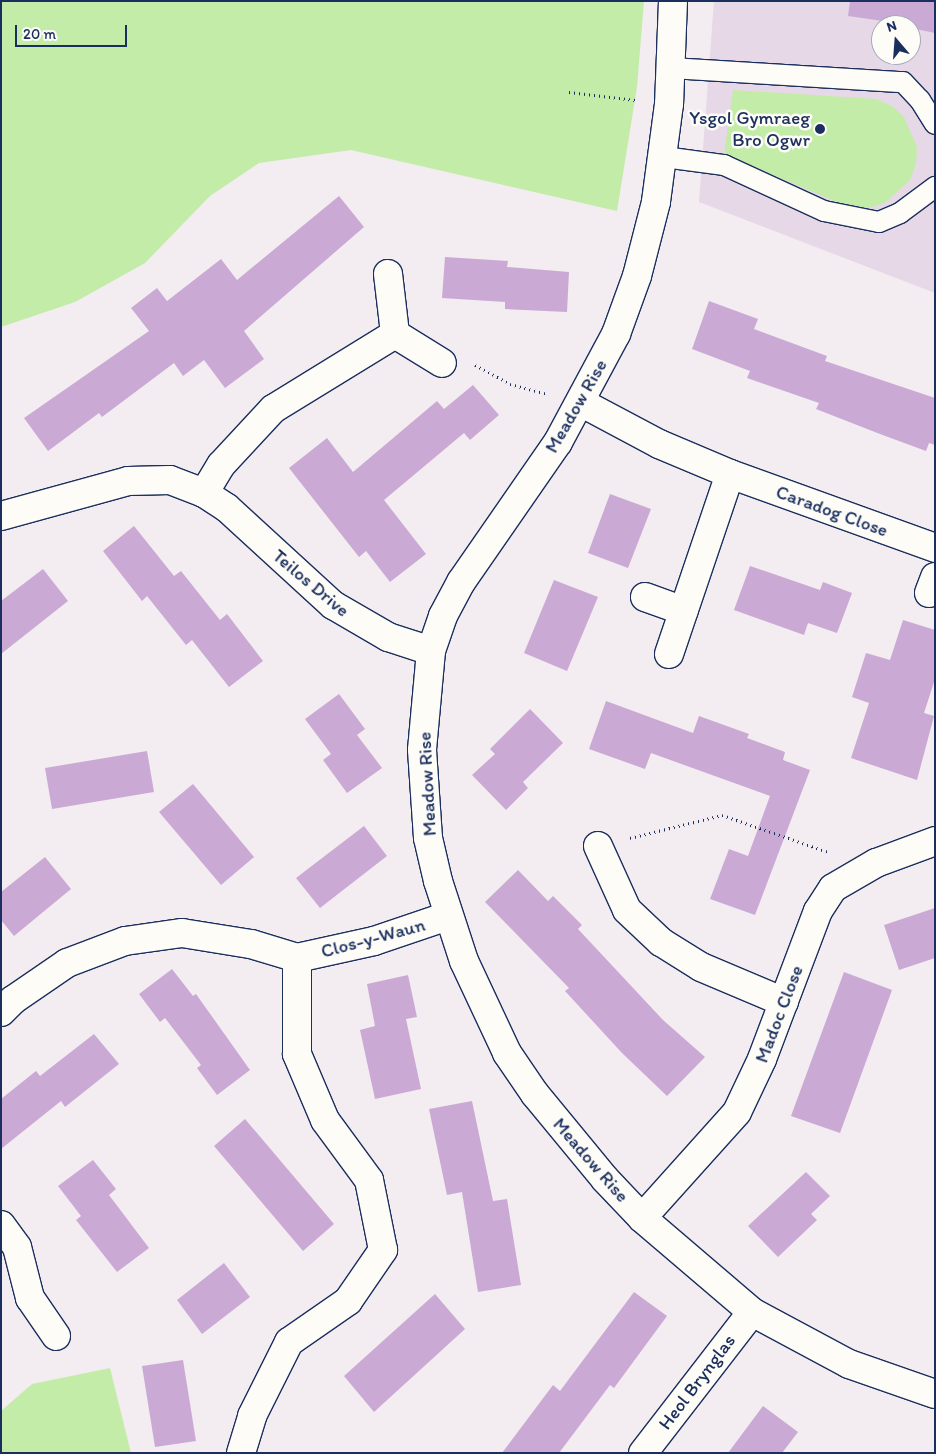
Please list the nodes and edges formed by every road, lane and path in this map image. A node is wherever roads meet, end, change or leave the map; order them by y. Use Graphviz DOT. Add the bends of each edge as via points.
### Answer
graph roads {
  1 [pos="673,1"];
  2 [pos="671,68"];
  3 [pos="569,92"];
  4 [pos="669,104"];
  5 [pos="935,124"];
  6 [pos="664,157"];
  7 [pos="935,187"];
  8 [pos="388,274"];
  9 [pos="395,334"];
  10 [pos="442,362"];
  11 [pos="582,403"];
  12 [pos="730,474"];
  13 [pos="204,493"];
  14 [pos="1,516"];
  15 [pos="935,548"];
  16 [pos="645,597"];
  17 [pos="684,611"];
  18 [pos="430,652"];
  19 [pos="669,654"];
  20 [pos="935,841"];
  21 [pos="598,846"];
  22 [pos="854,874"];
  23 [pos="448,916"];
  24 [pos="297,958"];
  25 [pos="784,1002"];
  26 [pos="1,1012"];
  27 [pos="642,1218"];
  28 [pos="1,1225"];
  29 [pos="752,1312"];
  30 [pos="56,1336"];
  31 [pos="935,1394"];
  32 [pos="241,1453"];
  33 [pos="643,1453"];
  1 -- 2 [label="street, Meadow Rise"];
  2 -- 4 [label="street, Meadow Rise"];
  2 -- 5 [label="lane" via="903,82 920,100"];
  3 -- 4 [label="path"];
  4 -- 6 [label="street, Meadow Rise"];
  6 -- 7 [label="lane" via="724,165 824,211 879,222 900,214"];
  6 -- 11 [label="street, Meadow Rise" via="637,276 616,334"];
  8 -- 9 [label="street"];
  9 -- 10 [label="street"];
  9 -- 13 [label="street" via="273,409 221,465"];
  10 -- 11 [label="path" via="478,365 510,384"];
  11 -- 12 [label="street, Caradog Close" via="660,444"];
  11 -- 18 [label="street, Meadow Rise" via="520,500 461,582 442,616"];
  12 -- 15 [label="street, Caradog Close"];
  12 -- 17 [label="street"];
  13 -- 14 [label="street, Teilos Drive" via="170,480 128,481"];
  13 -- 18 [label="street, Teilos Drive" via="227,508 333,605 388,637"];
  16 -- 17 [label="street"];
  17 -- 19 [label="street"];
  18 -- 23 [label="street, Meadow Rise" via="422,750 424,796 428,838"];
  20 -- 22 [label="street, Madoc Close"];
  21 -- 22 [label="path" via="722,815 840,857"];
  21 -- 25 [label="street" via="628,910 661,942 701,967"];
  22 -- 25 [label="street, Madoc Close" via="833,888 818,911"];
  23 -- 24 [label="street, Clos-y-Waun" via="374,941"];
  23 -- 27 [label="street, Meadow Rise" via="483,1004 507,1053 569,1137"];
  24 -- 26 [label="street, Clos-y-Waun" via="251,944 182,932 125,941 68,963 13,1000"];
  24 -- 32 [label="street, Clos-y-Waun" via="298,1054 325,1120 369,1180 383,1250 348,1301 289,1342 252,1416"];
  25 -- 27 [label="street, Madoc Close" via="737,1112"];
  27 -- 29 [label="street, Meadow Rise"];
  28 -- 30 [label="street" via="17,1247 30,1298"];
  29 -- 31 [label="street, Meadow Rise" via="849,1364"];
  29 -- 33 [label="street, Heol Brynglas"];
}
